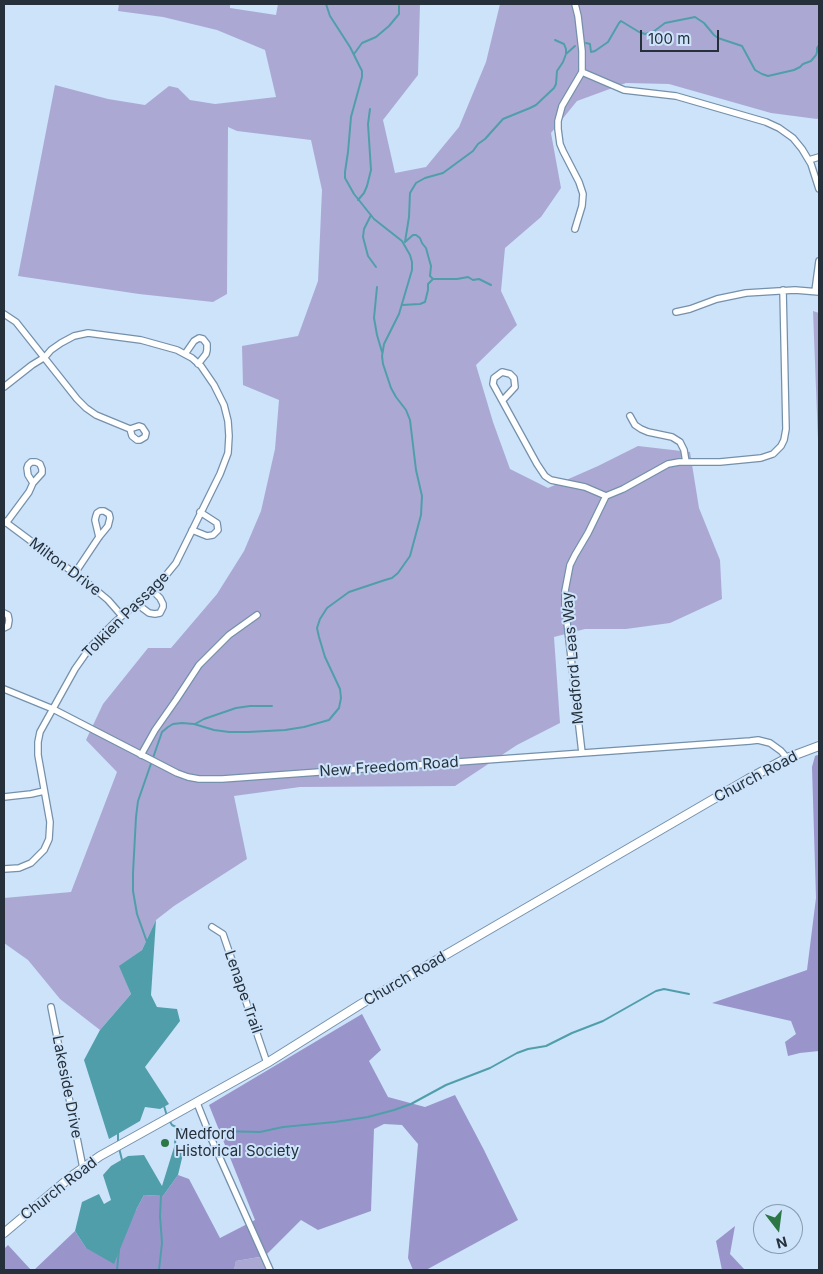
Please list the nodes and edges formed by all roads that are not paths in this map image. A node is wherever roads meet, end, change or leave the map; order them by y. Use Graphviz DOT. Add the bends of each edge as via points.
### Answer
graph roads {
  1 [pos="575,4"];
  2 [pos="582,72"];
  3 [pos="819,157"];
  4 [pos="809,160"];
  5 [pos="819,189"];
  6 [pos="575,229"];
  7 [pos="819,261"];
  8 [pos="783,290"];
  9 [pos="817,292"];
  10 [pos="676,312"];
  11 [pos="4,314"];
  12 [pos="185,354"];
  13 [pos="45,357"];
  14 [pos="198,364"];
  15 [pos="4,387"];
  16 [pos="503,400"];
  17 [pos="630,416"];
  18 [pos="130,429"];
  19 [pos="686,462"];
  20 [pos="33,483"];
  21 [pos="606,496"];
  22 [pos="200,512"];
  23 [pos="5,522"];
  24 [pos="192,530"];
  25 [pos="99,537"];
  26 [pos="75,573"];
  27 [pos="152,590"];
  28 [pos="137,604"];
  29 [pos="4,613"];
  30 [pos="257,614"];
  31 [pos="122,616"];
  32 [pos="4,628"];
  33 [pos="4,689"];
  34 [pos="53,708"];
  35 [pos="819,746"];
  36 [pos="582,753"];
  37 [pos="143,756"];
  38 [pos="788,758"];
  39 [pos="44,791"];
  40 [pos="4,797"];
  41 [pos="4,869"];
  42 [pos="212,927"];
  43 [pos="51,1007"];
  44 [pos="267,1063"];
  45 [pos="197,1103"];
  46 [pos="83,1168"];
  47 [pos="4,1233"];
  48 [pos="270,1270"];
  1 -- 2 [label="street"];
  2 -- 4 [label="street" via="624,90 676,96 766,122 793,138"];
  2 -- 6 [label="street" via="562,106 558,121 560,144 583,194"];
  3 -- 4 [label="street"];
  4 -- 5 [label="street"];
  7 -- 9 [label="street"];
  8 -- 9 [label="street"];
  8 -- 10 [label="street" via="731,295"];
  8 -- 19 [label="street" via="786,429 781,446 760,458"];
  11 -- 13 [label="street" via="16,322"];
  12 -- 13 [label="street, Tolkien Passage" via="147,341 88,332 67,339"];
  12 -- 14 [label="street, Tolkien Passage"];
  12 -- 14 [label="street" via="194,341 203,339 208,350"];
  13 -- 15 [label="street, Tolkien Passage"];
  13 -- 18 [label="street" via="86,408"];
  14 -- 22 [label="street, Tolkien Passage" via="221,398 227,412 229,436 223,467"];
  16 -- 16 [label="street" via="493,384 494,378 502,372 514,378 515,387"];
  16 -- 21 [label="street" via="546,476"];
  17 -- 19 [label="street" via="641,430 680,442"];
  19 -- 21 [label="street" via="668,464"];
  20 -- 23 [label="street"];
  21 -- 36 [label="street, Medford Leas Way" via="570,565 565,591"];
  22 -- 24 [label="street, Tolkien Passage"];
  22 -- 24 [label="street" via="217,523 218,530 207,536"];
  23 -- 26 [label="street, Milton Drive"];
  24 -- 27 [label="street, Tolkien Passage" via="176,563"];
  25 -- 26 [label="street"];
  26 -- 31 [label="street, Milton Drive"];
  27 -- 28 [label="street, Tolkien Passage"];
  27 -- 28 [label="street" via="163,604 160,612 149,613"];
  28 -- 31 [label="street, Tolkien Passage"];
  29 -- 32 [label="street" via="9,620"];
  30 -- 37 [label="street" via="229,635 199,665 155,730"];
  31 -- 34 [label="street, Tolkien Passage" via="83,656"];
  33 -- 34 [label="street, New Freedom Road"];
  34 -- 37 [label="street, New Freedom Road"];
  34 -- 39 [label="street, Tolkien Passage" via="38,742"];
  35 -- 38 [label="main road, Church Road"];
  36 -- 37 [label="street, New Freedom Road" via="222,779 188,777"];
  36 -- 38 [label="street, New Freedom Road" via="758,740 770,743"];
  38 -- 44 [label="main road, Church Road" via="361,1004"];
  39 -- 40 [label="street"];
  39 -- 41 [label="street, Tolkien Passage" via="50,822 47,845 31,863"];
  42 -- 44 [label="street, Lenape Trail" via="223,934"];
  43 -- 46 [label="street, Lakeside Drive"];
  44 -- 45 [label="main road, Church Road"];
  45 -- 46 [label="main road, Church Road"];
  45 -- 48 [label="street"];
  46 -- 47 [label="main road, Church Road"];
}
